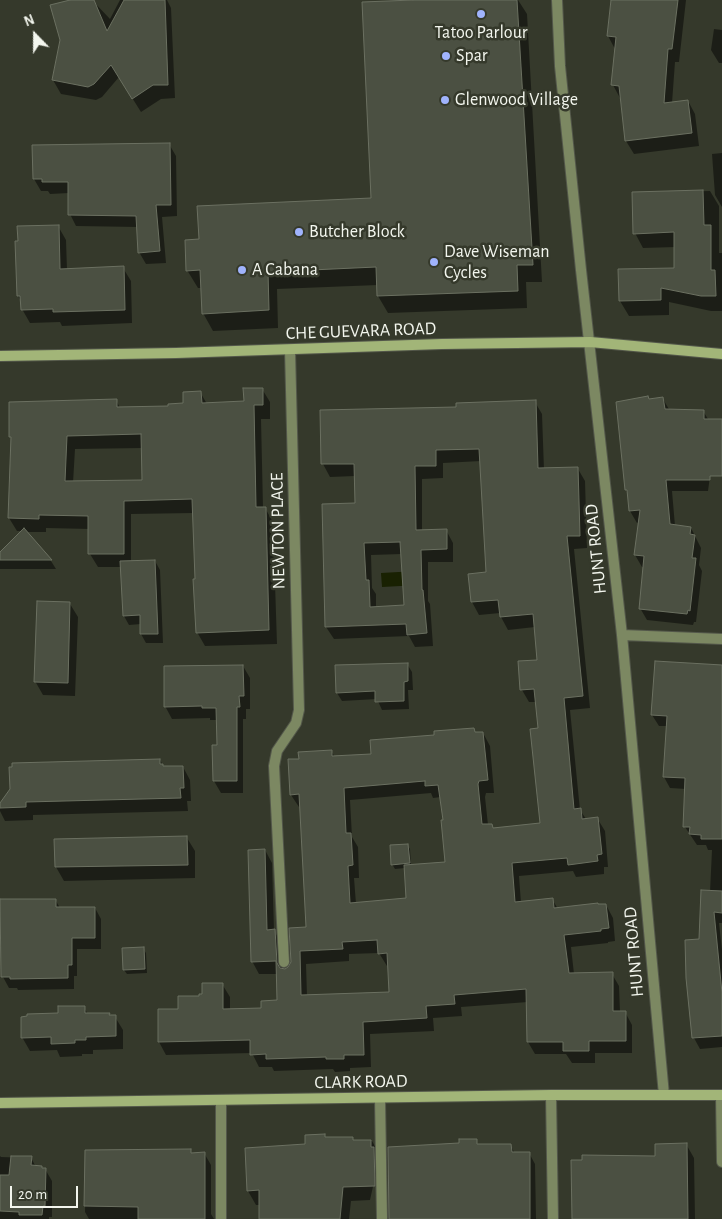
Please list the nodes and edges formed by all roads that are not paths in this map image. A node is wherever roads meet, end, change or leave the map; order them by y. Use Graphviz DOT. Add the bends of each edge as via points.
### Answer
graph roads {
  1 [pos="558,0"];
  2 [pos="590,342"];
  3 [pos="290,350"];
  4 [pos="722,354"];
  5 [pos="0,356"];
  6 [pos="622,635"];
  7 [pos="722,639"];
  8 [pos="284,962"];
  9 [pos="551,1095"];
  10 [pos="664,1095"];
  11 [pos="721,1095"];
  12 [pos="380,1099"];
  13 [pos="221,1100"];
  14 [pos="0,1103"];
  15 [pos="722,1162"];
  16 [pos="220,1219"];
  17 [pos="382,1219"];
  18 [pos="553,1219"];
  1 -- 2 [label="street, HUNT ROAD" via="560,66"];
  2 -- 3 [label="street, CHE GUEVARA ROAD"];
  2 -- 4 [label="street, CHE GUEVARA ROAD"];
  2 -- 6 [label="street, HUNT ROAD"];
  3 -- 5 [label="street, CHE GUEVARA ROAD"];
  3 -- 8 [label="street, NEWTON PLACE" via="299,710 296,723 277,751 274,766"];
  6 -- 7 [label="street"];
  6 -- 10 [label="street, HUNT ROAD"];
  9 -- 10 [label="street, CLARK ROAD"];
  9 -- 12 [label="street, CLARK ROAD"];
  9 -- 18 [label="street"];
  10 -- 11 [label="street, CLARK ROAD"];
  11 -- 15 [label="street"];
  12 -- 13 [label="street, CLARK ROAD"];
  12 -- 17 [label="street"];
  13 -- 14 [label="street, CLARK ROAD"];
  13 -- 16 [label="street"];
}
